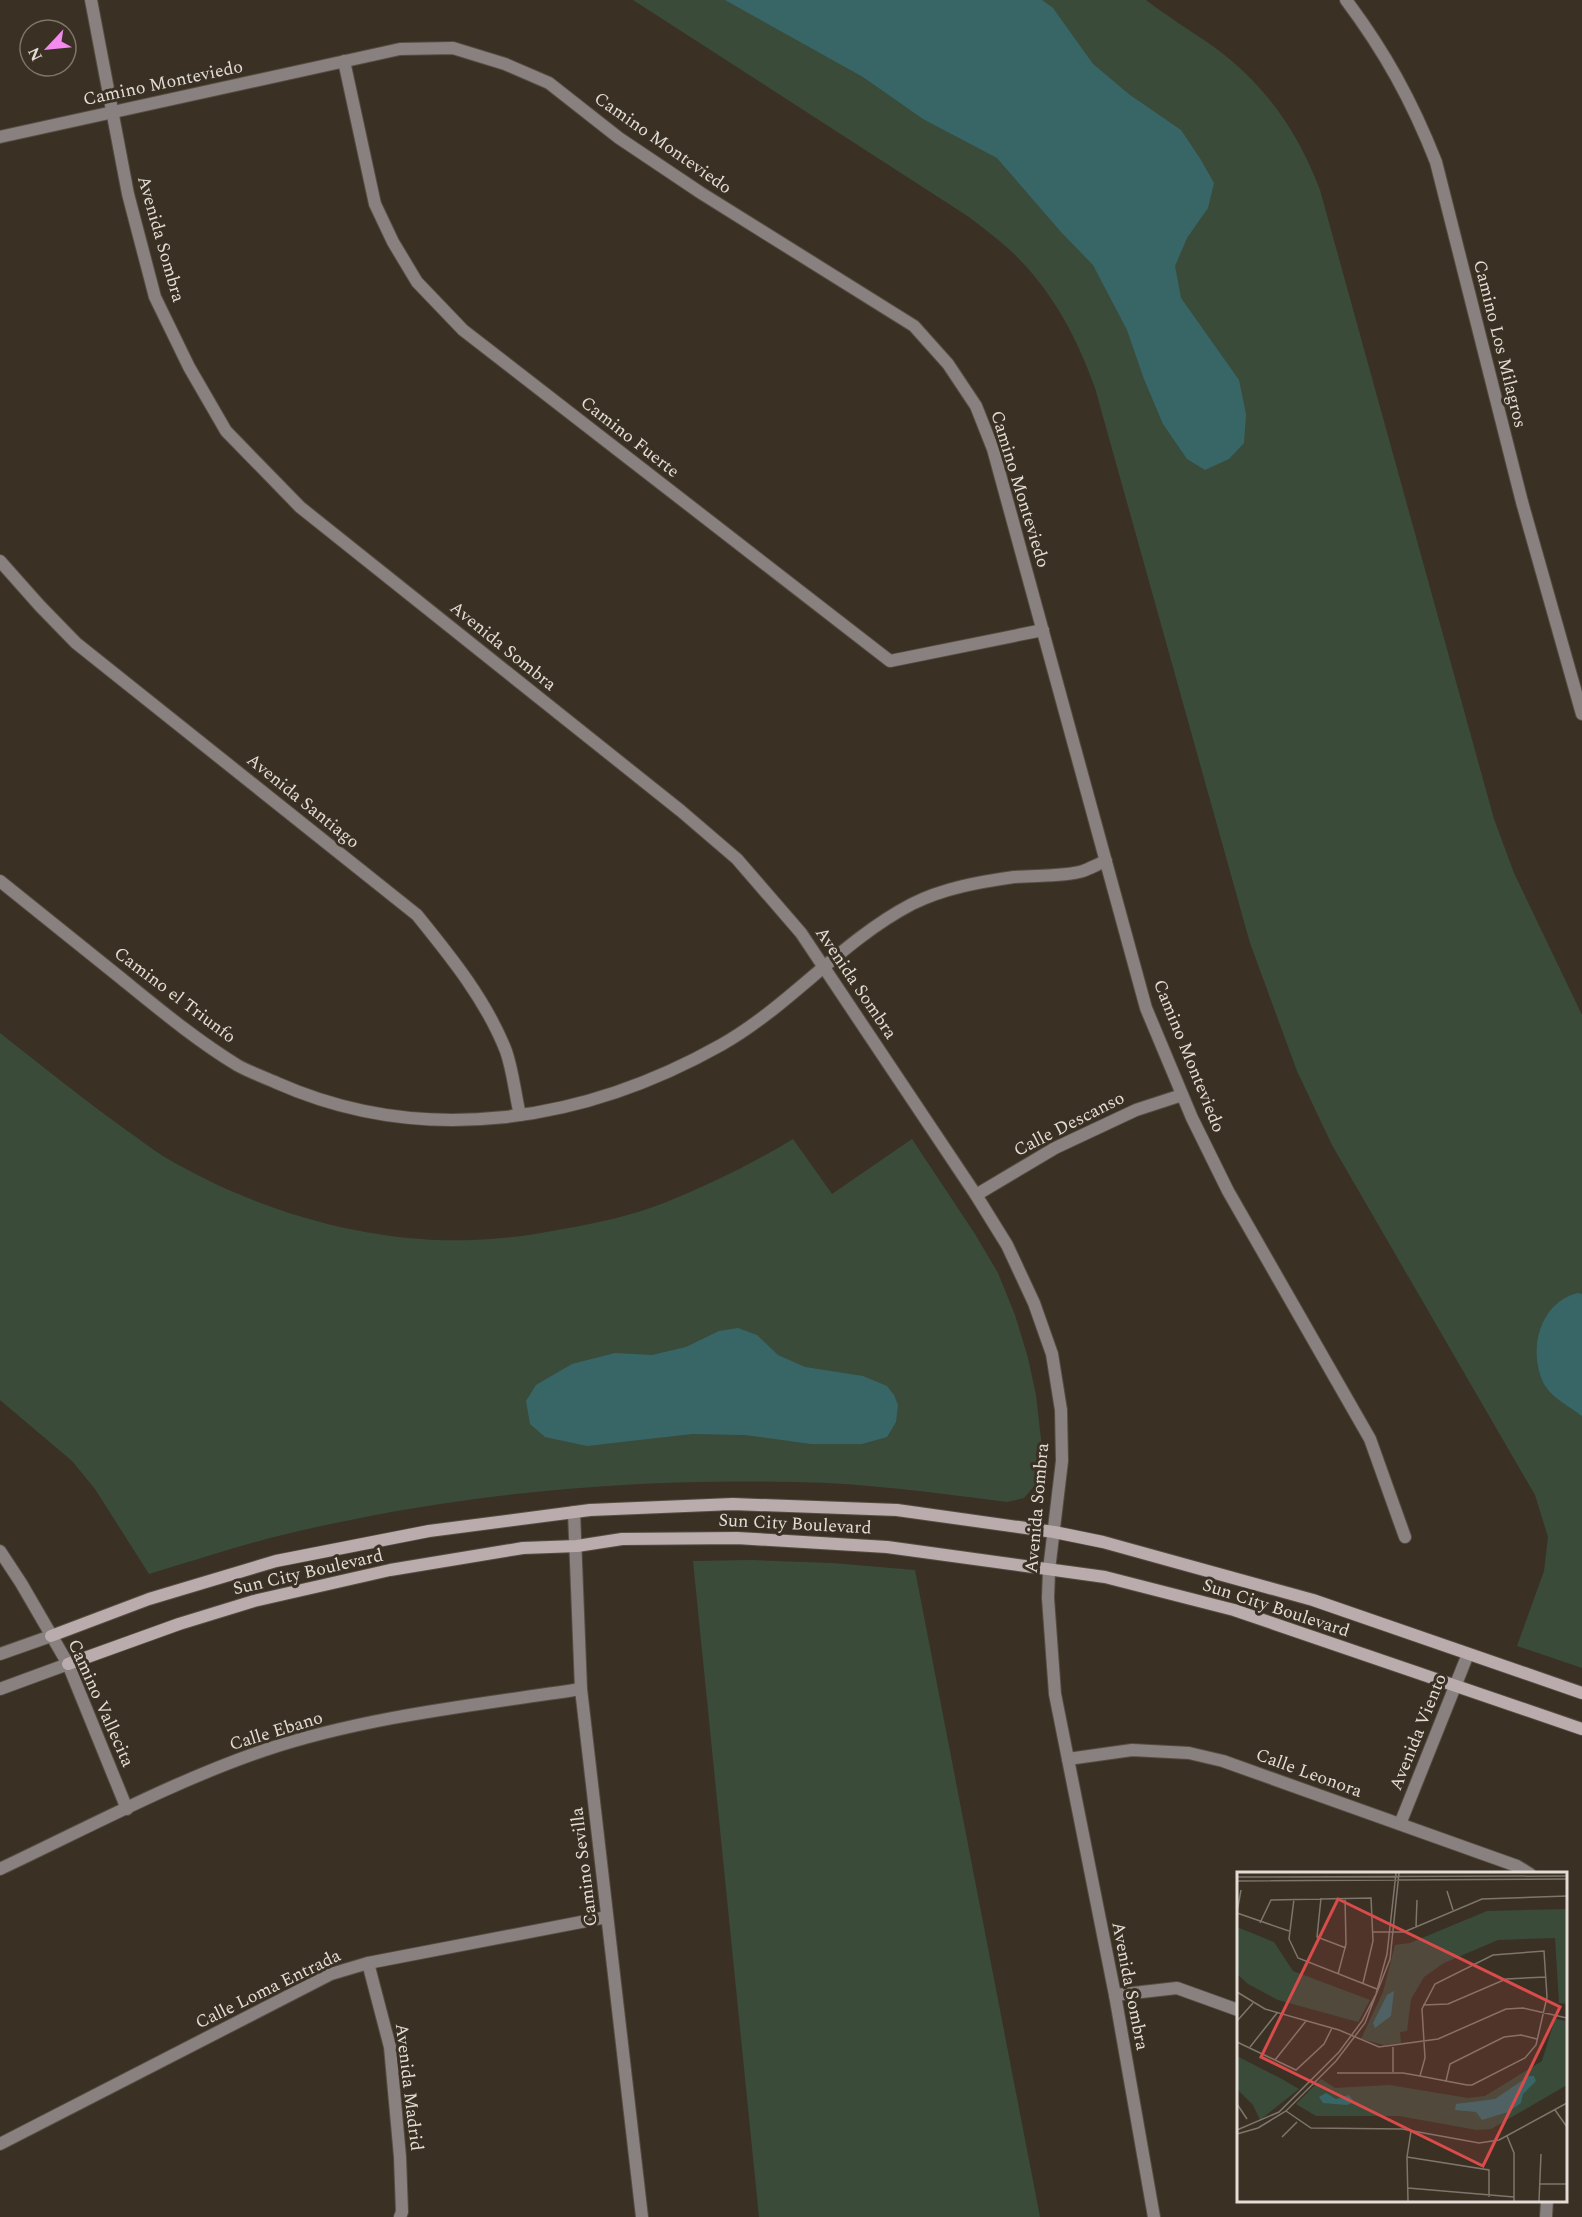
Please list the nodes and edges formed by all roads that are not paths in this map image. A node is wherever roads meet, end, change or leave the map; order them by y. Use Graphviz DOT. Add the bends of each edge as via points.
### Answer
graph roads {
  1 [pos="91,0"];
  2 [pos="1346,0"];
  3 [pos="344,62"];
  4 [pos="112,112"];
  5 [pos="0,137"];
  6 [pos="0,561"];
  7 [pos="1042,630"];
  8 [pos="1582,714"];
  9 [pos="1106,861"];
  10 [pos="0,881"];
  11 [pos="823,966"];
  12 [pos="1182,1095"];
  13 [pos="520,1115"];
  14 [pos="976,1195"];
  15 [pos="574,1512"];
  16 [pos="1054,1532"];
  17 [pos="1405,1537"];
  18 [pos="577,1546"];
  19 [pos="0,1551"];
  20 [pos="1049,1570"];
  21 [pos="51,1636"];
  22 [pos="0,1654"];
  23 [pos="1468,1654"];
  24 [pos="68,1664"];
  25 [pos="1455,1686"];
  26 [pos="0,1689"];
  27 [pos="581,1689"];
  28 [pos="1582,1693"];
  29 [pos="1582,1729"];
  30 [pos="1068,1760"];
  31 [pos="127,1809"];
  32 [pos="1400,1824"];
  33 [pos="0,1869"];
  34 [pos="1527,1872"];
  35 [pos="608,1917"];
  36 [pos="368,1963"];
  37 [pos="1115,1995"];
  38 [pos="1237,2009"];
  39 [pos="0,2144"];
  40 [pos="1547,2202"];
  41 [pos="400,2217"];
  42 [pos="642,2217"];
  43 [pos="1154,2217"];
  44 [pos="1546,2217"];
  1 -- 4 [label="street, Avenida Sombra"];
  2 -- 8 [label="street, Camino Los Milagros" via="1389,63 1419,117 1436,162 1522,502"];
  3 -- 4 [label="street, Camino Monteviedo"];
  3 -- 7 [label="street, Camino Monteviedo" via="400,50 453,48 549,83 628,144 701,193 914,326 948,364 976,406 993,449"];
  3 -- 7 [label="street, Camino Fuerte" via="375,204 417,282 463,330 890,661"];
  4 -- 5 [label="street, Camino Monteviedo"];
  4 -- 11 [label="street, Avenida Sombra" via="155,297 226,431 300,507 737,859 801,933"];
  6 -- 13 [label="street, Avenida Santiago" via="76,643 417,915 455,961 489,1016 506,1052"];
  7 -- 9 [label="street, Camino Monteviedo"];
  9 -- 11 [label="street, Camino el Triunfo" via="1081,872 994,880 939,892 882,922"];
  9 -- 12 [label="street, Camino Monteviedo" via="1146,1008"];
  10 -- 13 [label="street, Camino el Triunfo" via="181,1027 250,1071 305,1095 369,1114 436,1120"];
  11 -- 13 [label="street, Camino el Triunfo" via="767,1014 684,1065 616,1092 559,1109"];
  11 -- 14 [label="street, Avenida Sombra"];
  12 -- 14 [label="street, Calle Descanso" via="1136,1110 1055,1148"];
  12 -- 17 [label="street, Camino Monteviedo" via="1228,1191 1370,1439"];
  14 -- 16 [label="street, Avenida Sombra" via="1007,1245 1052,1354 1061,1410 1062,1461"];
  15 -- 16 [label="street, Sun City Boulevard" via="733,1504 897,1510"];
  15 -- 18 [label="street, Camino Sevilla"];
  15 -- 21 [label="street, Sun City Boulevard" via="429,1531 276,1561 149,1599"];
  16 -- 20 [label="street, Avenida Sombra"];
  16 -- 23 [label="street, Sun City Boulevard" via="1313,1600"];
  18 -- 20 [label="street, Sun City Boulevard" via="622,1539 737,1538 887,1547"];
  18 -- 24 [label="street, Sun City Boulevard" via="523,1548 390,1570 254,1601"];
  18 -- 27 [label="street, Camino Sevilla"];
  19 -- 21 [label="street, Camino Vallecita"];
  20 -- 25 [label="street, Sun City Boulevard" via="1105,1577 1234,1610"];
  20 -- 30 [label="street, Avenida Sombra" via="1055,1694"];
  21 -- 22 [label="street, Sun City Boulevard"];
  21 -- 24 [label="street, Camino Vallecita"];
  23 -- 25 [label="street, Avenida Viento"];
  23 -- 28 [label="street, Sun City Boulevard"];
  24 -- 26 [label="street, Sun City Boulevard"];
  24 -- 31 [label="street, Camino Vallecita"];
  25 -- 29 [label="street, Sun City Boulevard"];
  25 -- 32 [label="street, Avenida Viento"];
  27 -- 31 [label="street, Calle Ebano" via="348,1728 226,1764"];
  27 -- 35 [label="street, Camino Sevilla"];
  30 -- 32 [label="street, Calle Leonora" via="1132,1750 1190,1753"];
  30 -- 37 [label="street, Avenida Sombra"];
  31 -- 33 [label="street, Calle Ebano"];
  32 -- 34 [label="street, Calle Leonora"];
  35 -- 36 [label="street, Calle Loma Entrada"];
  35 -- 42 [label="street, Camino Sevilla"];
  36 -- 39 [label="street, Calle Loma Entrada" via="331,1974"];
  36 -- 41 [label="street, Avenida Madrid" via="390,2047 400,2157"];
  37 -- 38 [label="street" via="1177,1988"];
  37 -- 43 [label="street, Avenida Sombra"];
  40 -- 44 [label="street"];
}
